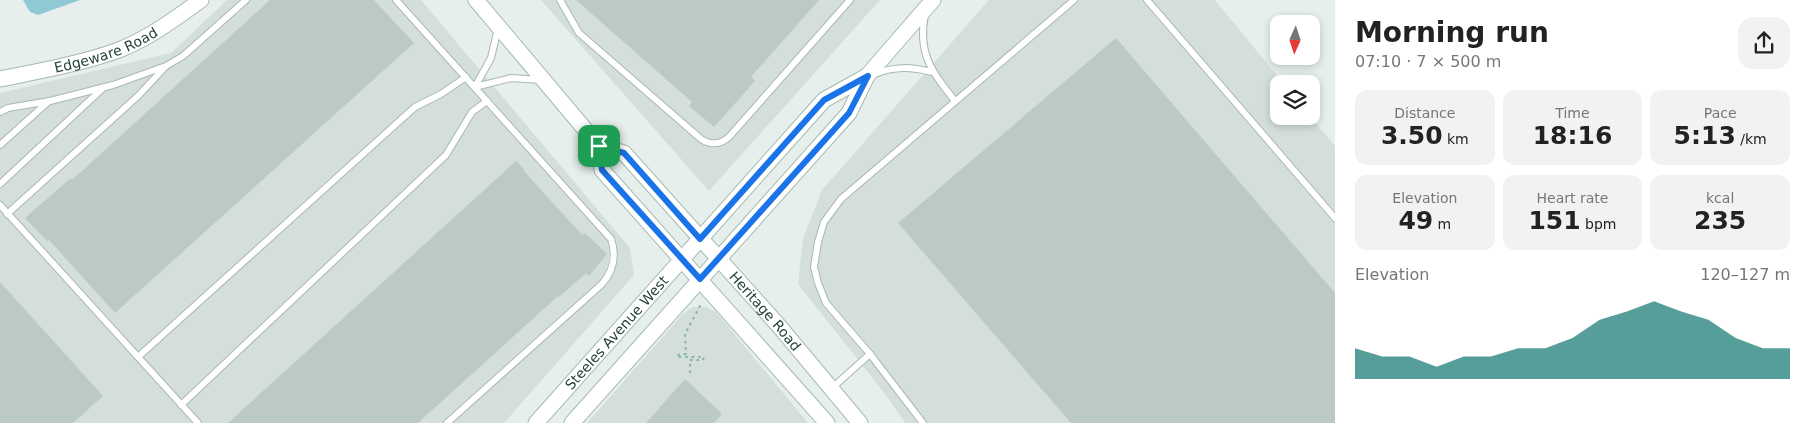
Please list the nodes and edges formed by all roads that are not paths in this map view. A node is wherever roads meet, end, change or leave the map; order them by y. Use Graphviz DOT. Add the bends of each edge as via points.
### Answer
graph roads {
  1 [pos="201,0"];
  2 [pos="245,0"];
  3 [pos="396,0"];
  4 [pos="476,0"];
  5 [pos="560,0"];
  6 [pos="850,0"];
  7 [pos="1074,0"];
  8 [pos="1147,0"];
  9 [pos="930,2"];
  10 [pos="498,26"];
  11 [pos="166,66"];
  12 [pos="932,72"];
  13 [pos="868,76"];
  14 [pos="466,77"];
  15 [pos="0,79"];
  16 [pos="543,80"];
  17 [pos="104,87"];
  18 [pos="475,87"];
  19 [pos="50,100"];
  20 [pos="487,101"];
  21 [pos="955,101"];
  22 [pos="0,112"];
  23 [pos="0,145"];
  24 [pos="599,146"];
  25 [pos="0,184"];
  26 [pos="0,205"];
  27 [pos="8,214"];
  28 [pos="1335,218"];
  29 [pos="700,239"];
  30 [pos="718,258"];
  31 [pos="682,259"];
  32 [pos="700,279"];
  33 [pos="870,354"];
  34 [pos="138,357"];
  35 [pos="832,388"];
  36 [pos="182,405"];
  37 [pos="198,423"];
  38 [pos="447,423"];
  39 [pos="536,423"];
  40 [pos="572,423"];
  41 [pos="827,423"];
  42 [pos="860,423"];
  43 [pos="923,423"];
  1 -- 15 [label="main road, Edgeware Road" via="164,26 121,49 76,64"];
  2 -- 11 [label="lane" via="182,56"];
  3 -- 14 [label="lane"];
  4 -- 10 [label="main road"];
  5 -- 6 [label="lane" via="579,33 700,139 712,144 729,137"];
  7 -- 21 [label="lane"];
  8 -- 28 [label="lane"];
  9 -- 12 [label="lane" via="923,39"];
  9 -- 13 [label="main road, Steeles Avenue West"];
  10 -- 16 [label="main road"];
  10 -- 18 [label="lane" via="491,58"];
  11 -- 17 [label="lane"];
  11 -- 27 [label="lane" via="138,96"];
  12 -- 13 [label="lane" via="910,67 888,69"];
  12 -- 21 [label="lane"];
  13 -- 29 [label="main road, Steeles Avenue West" via="824,100"];
  13 -- 30 [label="main road, Steeles Avenue West" via="849,113"];
  14 -- 18 [label="lane"];
  14 -- 34 [label="lane" via="415,107"];
  16 -- 18 [label="lane" via="511,78"];
  16 -- 24 [label="main road"];
  17 -- 19 [label="lane"];
  17 -- 25 [label="lane"];
  18 -- 20 [label="lane"];
  19 -- 22 [label="lane"];
  19 -- 23 [label="lane"];
  20 -- 36 [label="lane" via="472,112 446,155"];
  20 -- 38 [label="lane" via="611,239 614,260 610,275 602,284"];
  21 -- 33 [label="lane" via="841,199 824,222 814,266 818,283 826,303"];
  24 -- 29 [label="main road, Heritage Road" via="624,153"];
  24 -- 31 [label="main road, Heritage Road" via="602,170"];
  26 -- 27 [label="lane"];
  27 -- 34 [label="lane"];
  29 -- 30 [label="main road, Heritage Road"];
  29 -- 31 [label="main road, Steeles Avenue West"];
  30 -- 32 [label="main road, Steeles Avenue West"];
  30 -- 35 [label="main road, Heritage Road"];
  31 -- 32 [label="main road, Heritage Road"];
  31 -- 39 [label="main road, Steeles Avenue West"];
  32 -- 40 [label="main road, Steeles Avenue West"];
  32 -- 41 [label="main road, Heritage Road"];
  33 -- 35 [label="lane"];
  33 -- 43 [label="lane"];
  34 -- 36 [label="lane"];
  35 -- 42 [label="main road, Heritage Road"];
  36 -- 37 [label="lane"];
}
